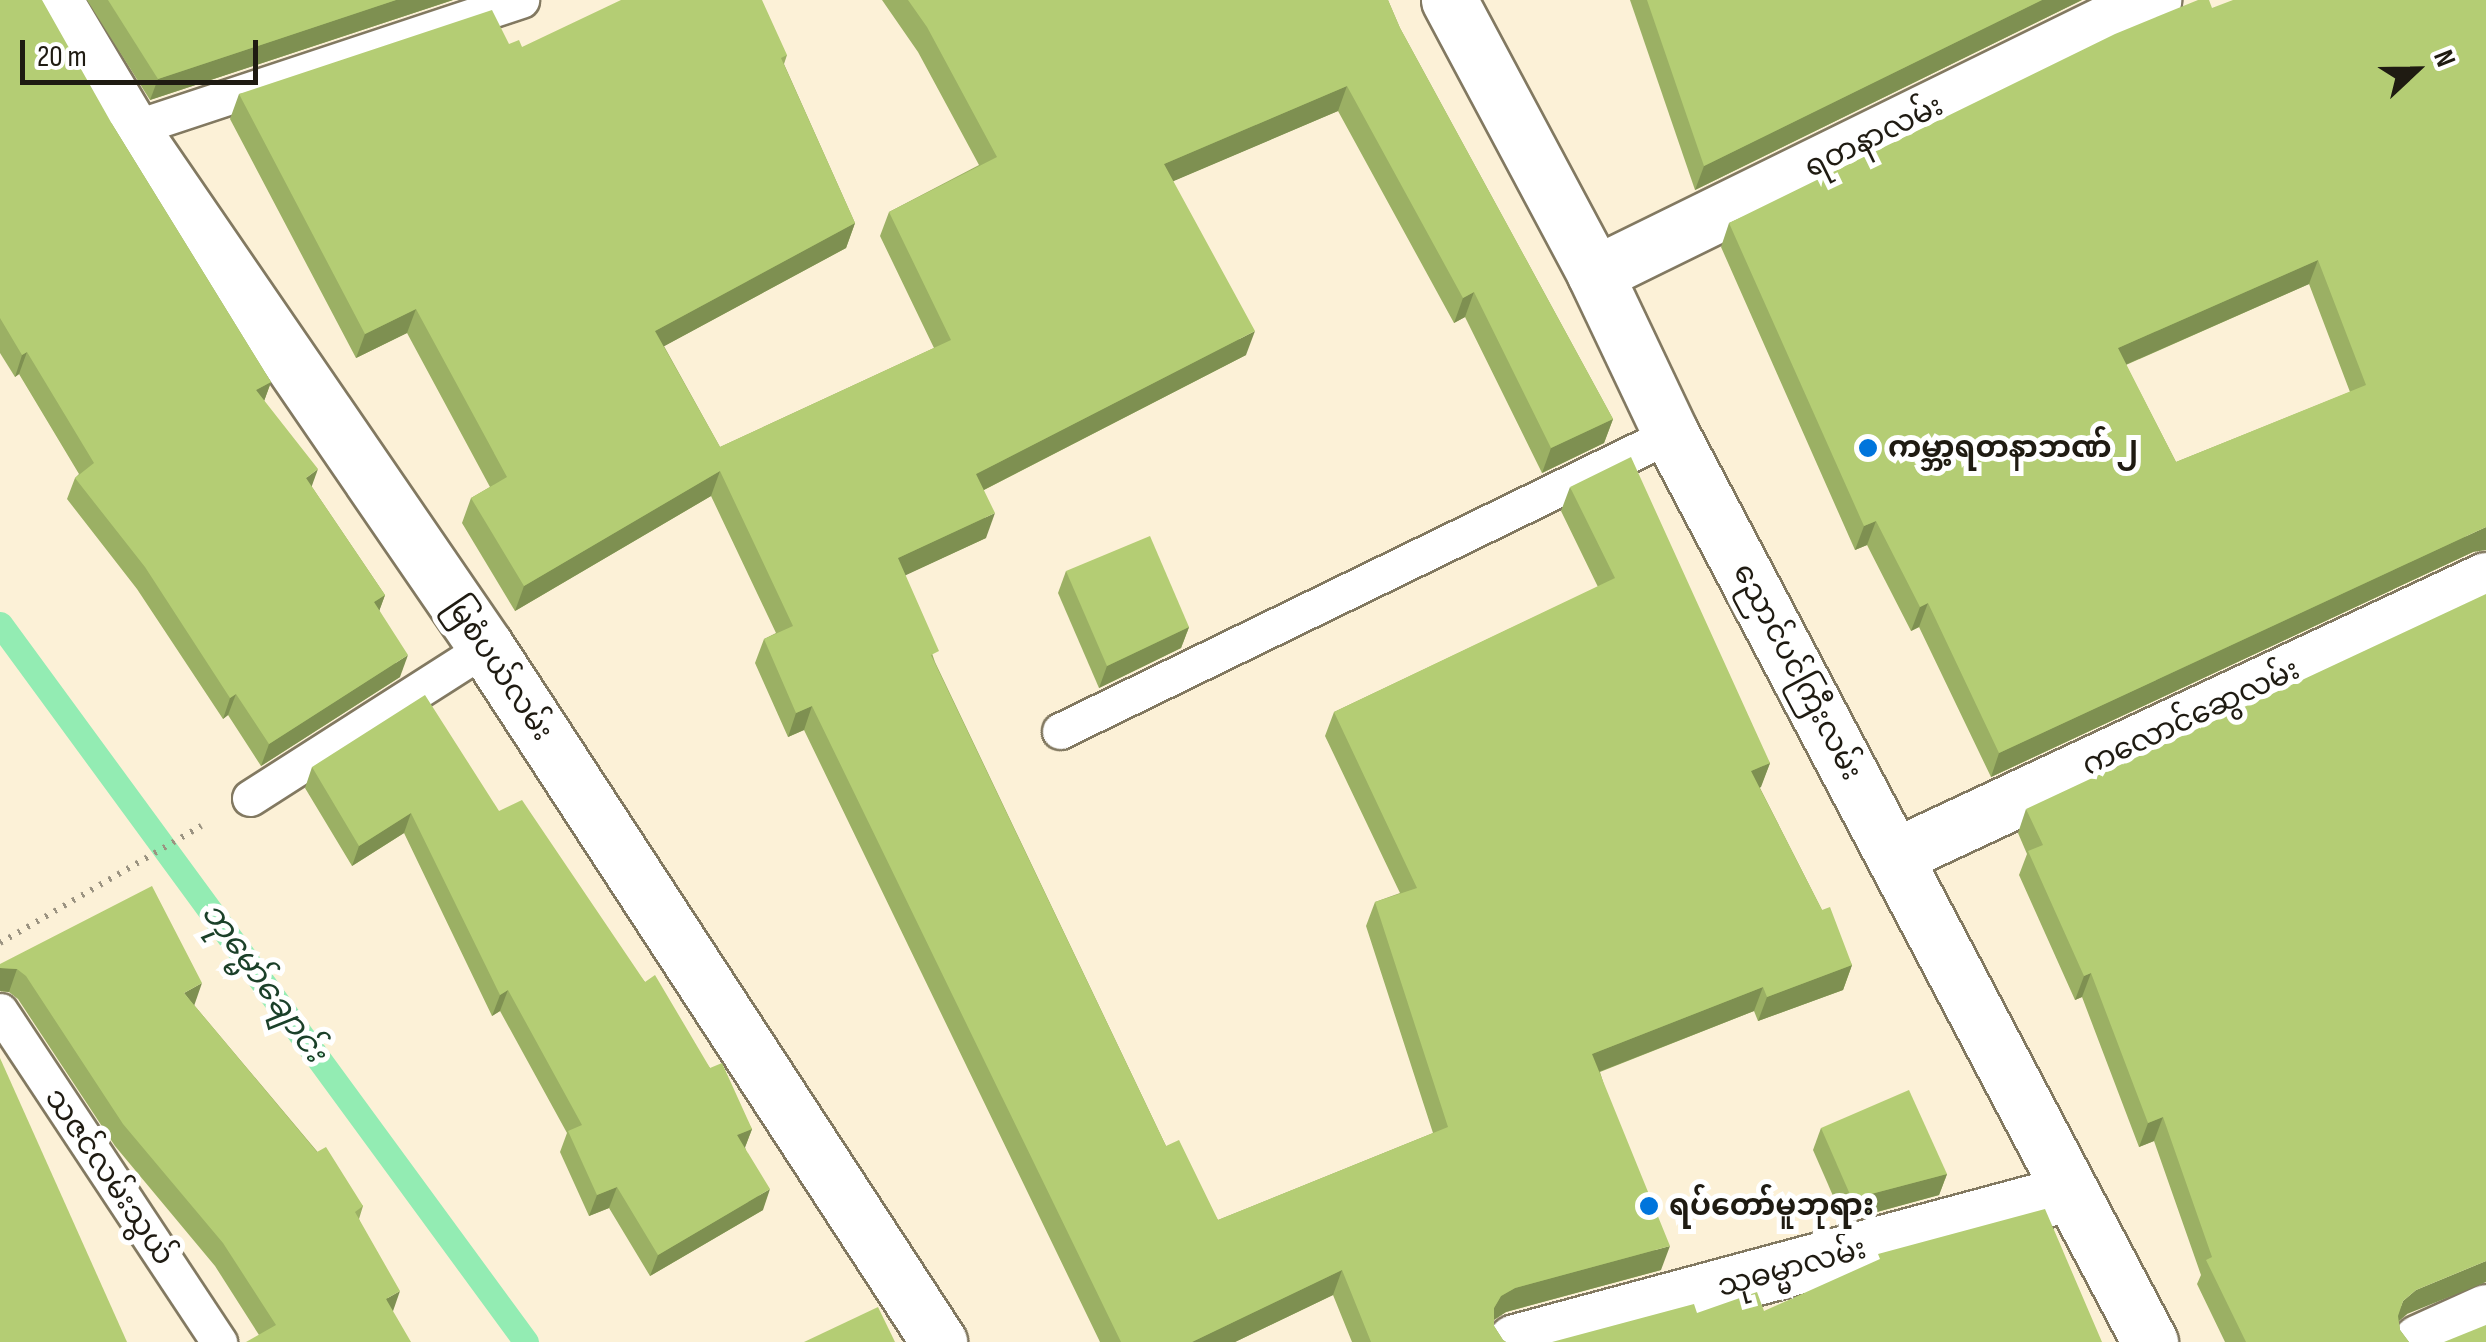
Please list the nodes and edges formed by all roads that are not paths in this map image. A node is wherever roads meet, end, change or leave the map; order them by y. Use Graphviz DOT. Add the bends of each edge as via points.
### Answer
graph roads {
  1 [pos="54,0"];
  2 [pos="521,0"];
  3 [pos="1448,0"];
  4 [pos="2153,0"];
  5 [pos="132,128"];
  6 [pos="1595,274"];
  7 [pos="1671,434"];
  8 [pos="2486,580"];
  9 [pos="486,648"];
  10 [pos="1060,731"];
  11 [pos="250,798"];
  12 [pos="1895,856"];
  13 [pos="0,1011"];
  14 [pos="2068,1194"];
  15 [pos="2486,1312"];
  16 [pos="219,1342"];
  17 [pos="939,1342"];
  18 [pos="1516,1342"];
  19 [pos="2150,1342"];
  20 [pos="2420,1342"];
  1 -- 5 [label="street, မြစံပယ်လမ်း"];
  2 -- 5 [label="lane"];
  3 -- 6 [label="street, ညောင်ပင်ကြီးလမ်း"];
  4 -- 6 [label="street, ရတနာလမ်း"];
  5 -- 9 [label="street, မြစံပယ်လမ်း"];
  6 -- 7 [label="street, ညောင်ပင်ကြီးလမ်း"];
  7 -- 10 [label="lane"];
  7 -- 12 [label="street, ညောင်ပင်ကြီးလမ်း"];
  8 -- 12 [label="street, ကလောင်ဆွေလမ်း"];
  9 -- 11 [label="lane"];
  9 -- 17 [label="street, မြစံပယ်လမ်း"];
  12 -- 14 [label="street, ညောင်ပင်ကြီးလမ်း"];
  13 -- 16 [label="lane, သဇင်လမ်းသွယ်"];
  14 -- 18 [label="street, သုဓမ္မာလမ်း"];
  14 -- 19 [label="street, ညောင်ပင်ကြီးလမ်း"];
  15 -- 20 [label="street"];
}
